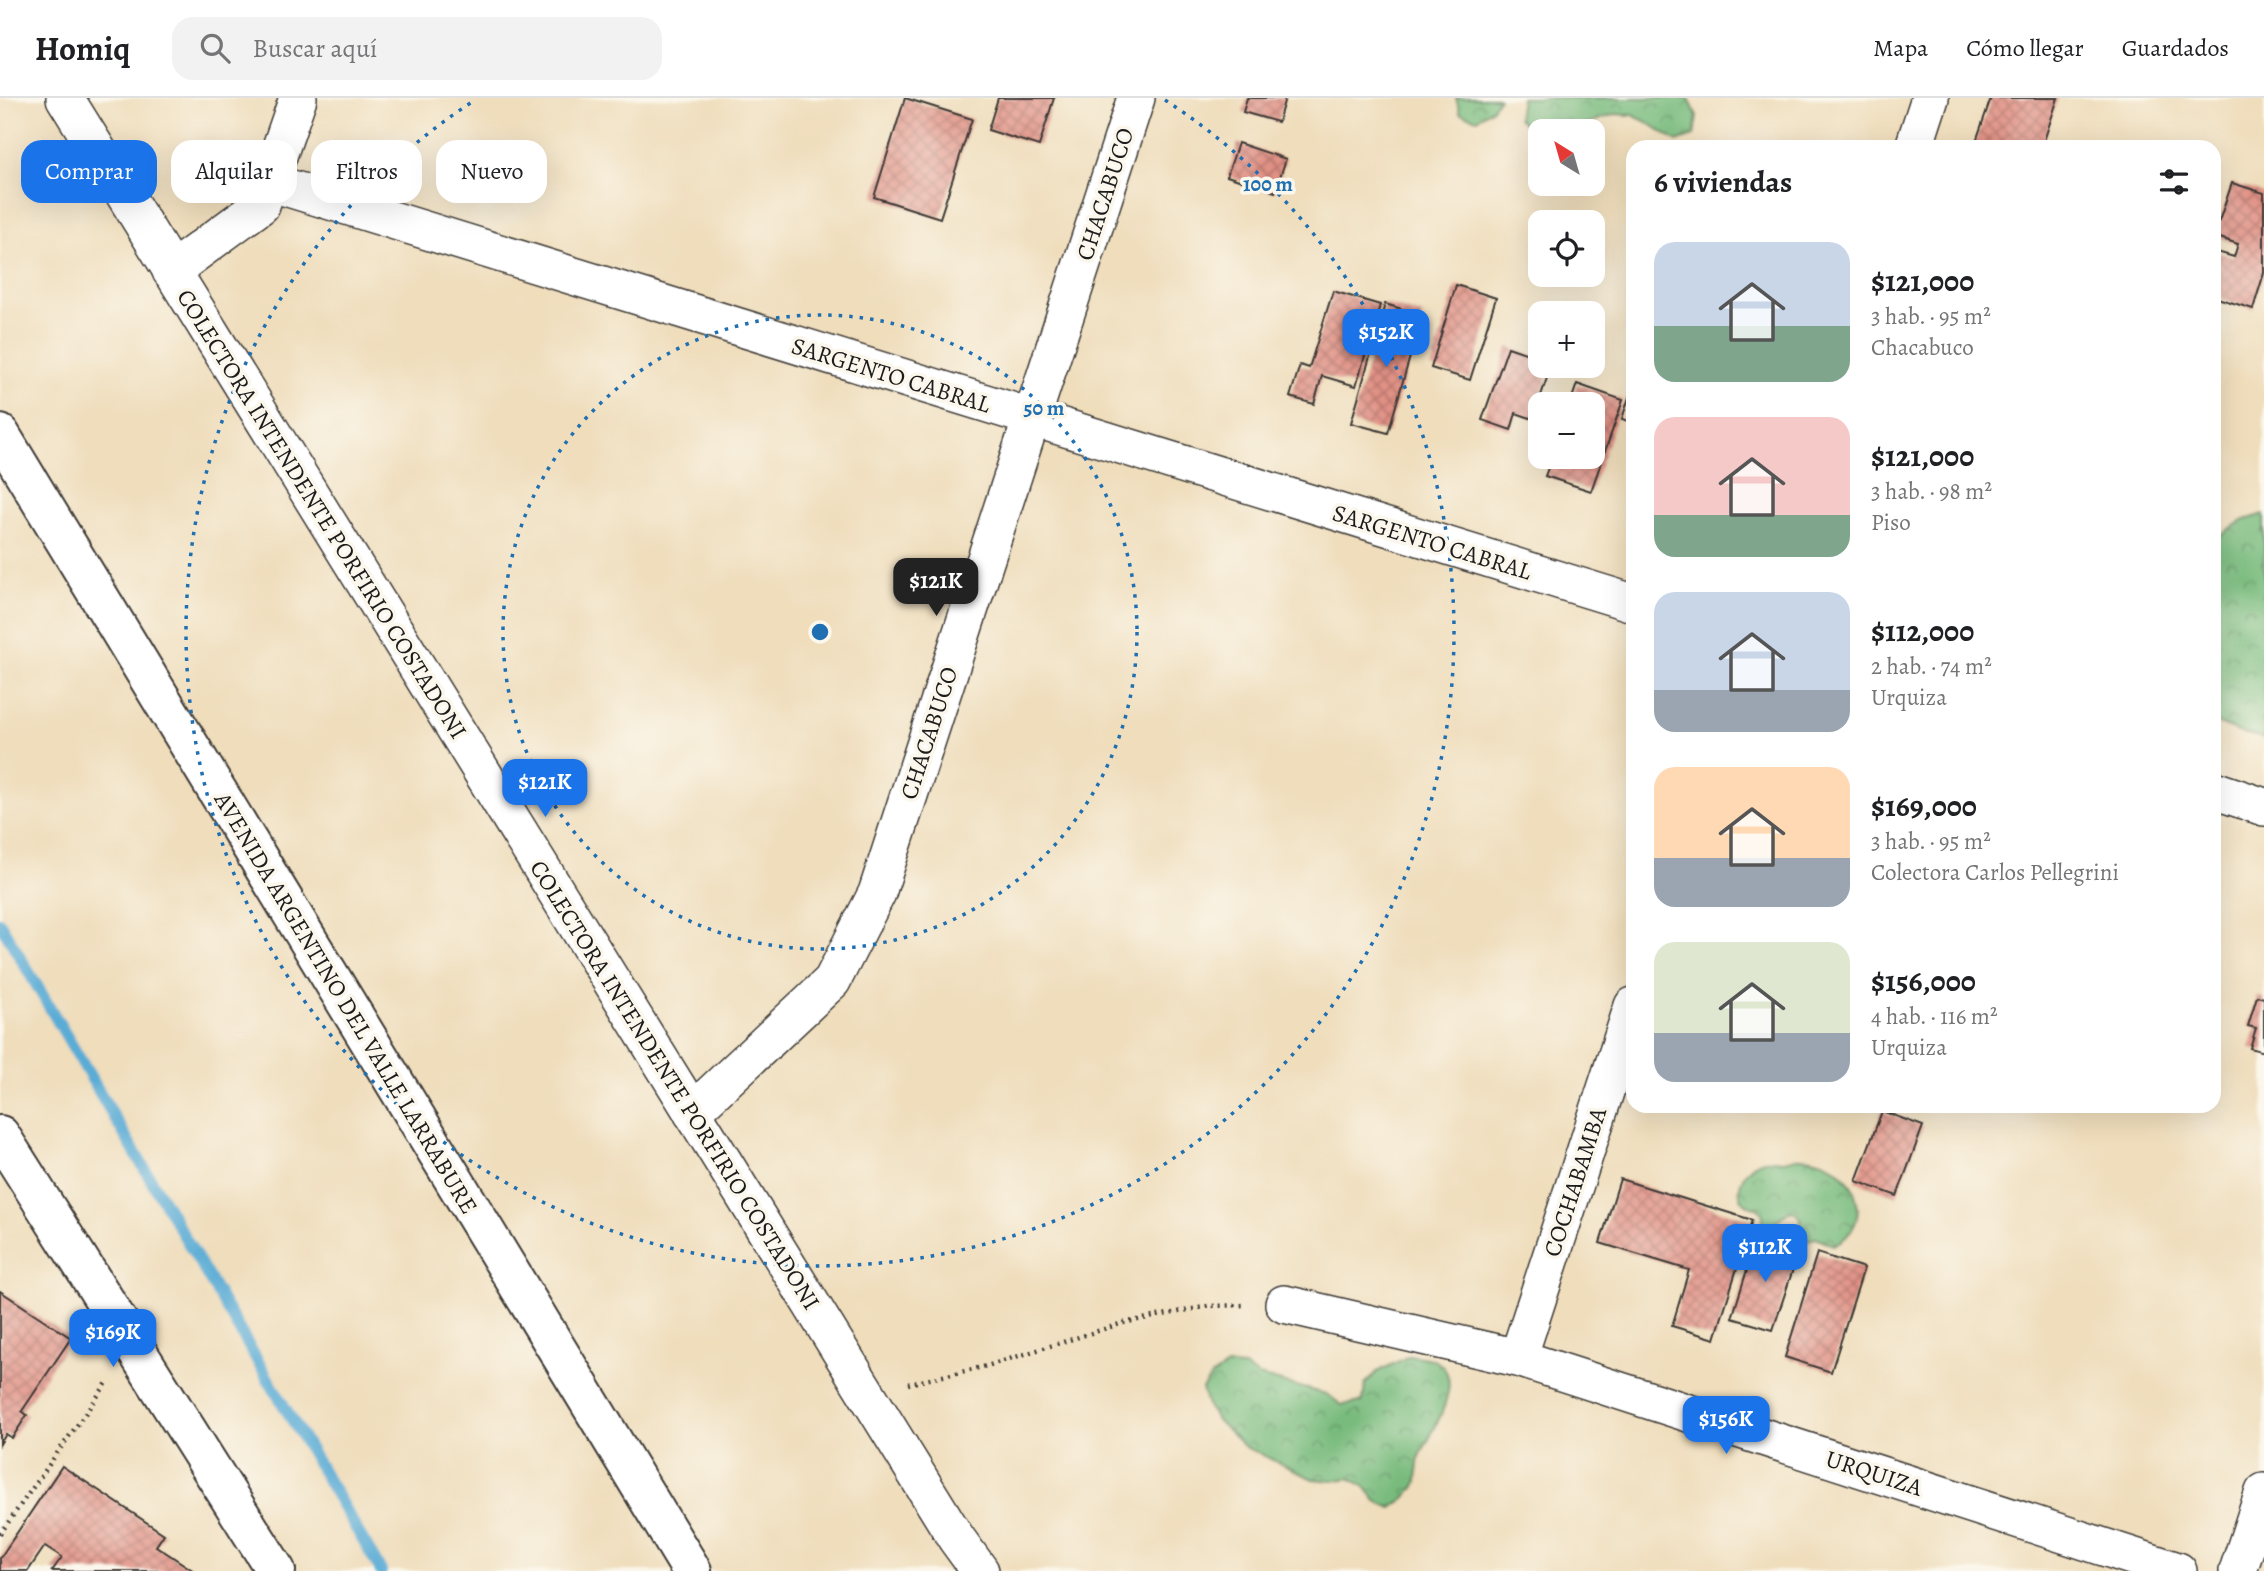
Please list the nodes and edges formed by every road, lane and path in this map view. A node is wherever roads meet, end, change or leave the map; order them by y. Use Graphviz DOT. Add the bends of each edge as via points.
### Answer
graph roads {
  1 [pos="65,98"];
  2 [pos="298,98"];
  3 [pos="1136,98"];
  4 [pos="1930,98"];
  5 [pos="284,140"];
  6 [pos="1916,140"];
  7 [pos="297,192"];
  8 [pos="262,203"];
  9 [pos="171,271"];
  10 [pos="1031,418"];
  11 [pos="0,434"];
  12 [pos="1626,601"];
  13 [pos="2221,792"];
  14 [pos="2264,807"];
  15 [pos="1626,1027"];
  16 [pos="692,1112"];
  17 [pos="0,1135"];
  18 [pos="1284,1304"];
  19 [pos="134,1345"];
  20 [pos="1518,1358"];
  21 [pos="866,1394"];
  22 [pos="2264,1492"];
  23 [pos="0,1534"];
  24 [pos="276,1571"];
  25 [pos="692,1571"];
  26 [pos="980,1571"];
  27 [pos="2178,1571"];
  28 [pos="2238,1571"];
  1 -- 9 [label="street, COLECTORA INTENDENTE PORFIRIO COSTADONI"];
  2 -- 5 [label="street"];
  3 -- 10 [label="street, CHACABUCO"];
  4 -- 6 [label="street"];
  7 -- 10 [label="street, SARGENTO CABRAL"];
  8 -- 9 [label="street"];
  9 -- 16 [label="street, COLECTORA INTENDENTE PORFIRIO COSTADONI"];
  10 -- 12 [label="street, SARGENTO CABRAL"];
  10 -- 16 [label="street, CHACABUCO" via="877,892 832,981"];
  11 -- 25 [label="main road, AVENIDA ARGENTINO DEL VALLE LARRABURE"];
  13 -- 14 [label="street"];
  15 -- 20 [label="street, COCHABAMBA"];
  16 -- 21 [label="street, COLECTORA INTENDENTE PORFIRIO COSTADONI"];
  17 -- 19 [label="main road"];
  18 -- 20 [label="street, URQUIZA"];
  18 -- 21 [label="path" via="1208,1306 1122,1323 987,1366"];
  19 -- 23 [label="path"];
  19 -- 24 [label="main road"];
  20 -- 27 [label="street, URQUIZA"];
  21 -- 26 [label="street, COLECTORA INTENDENTE PORFIRIO COSTADONI"];
  22 -- 28 [label="street"];
}
